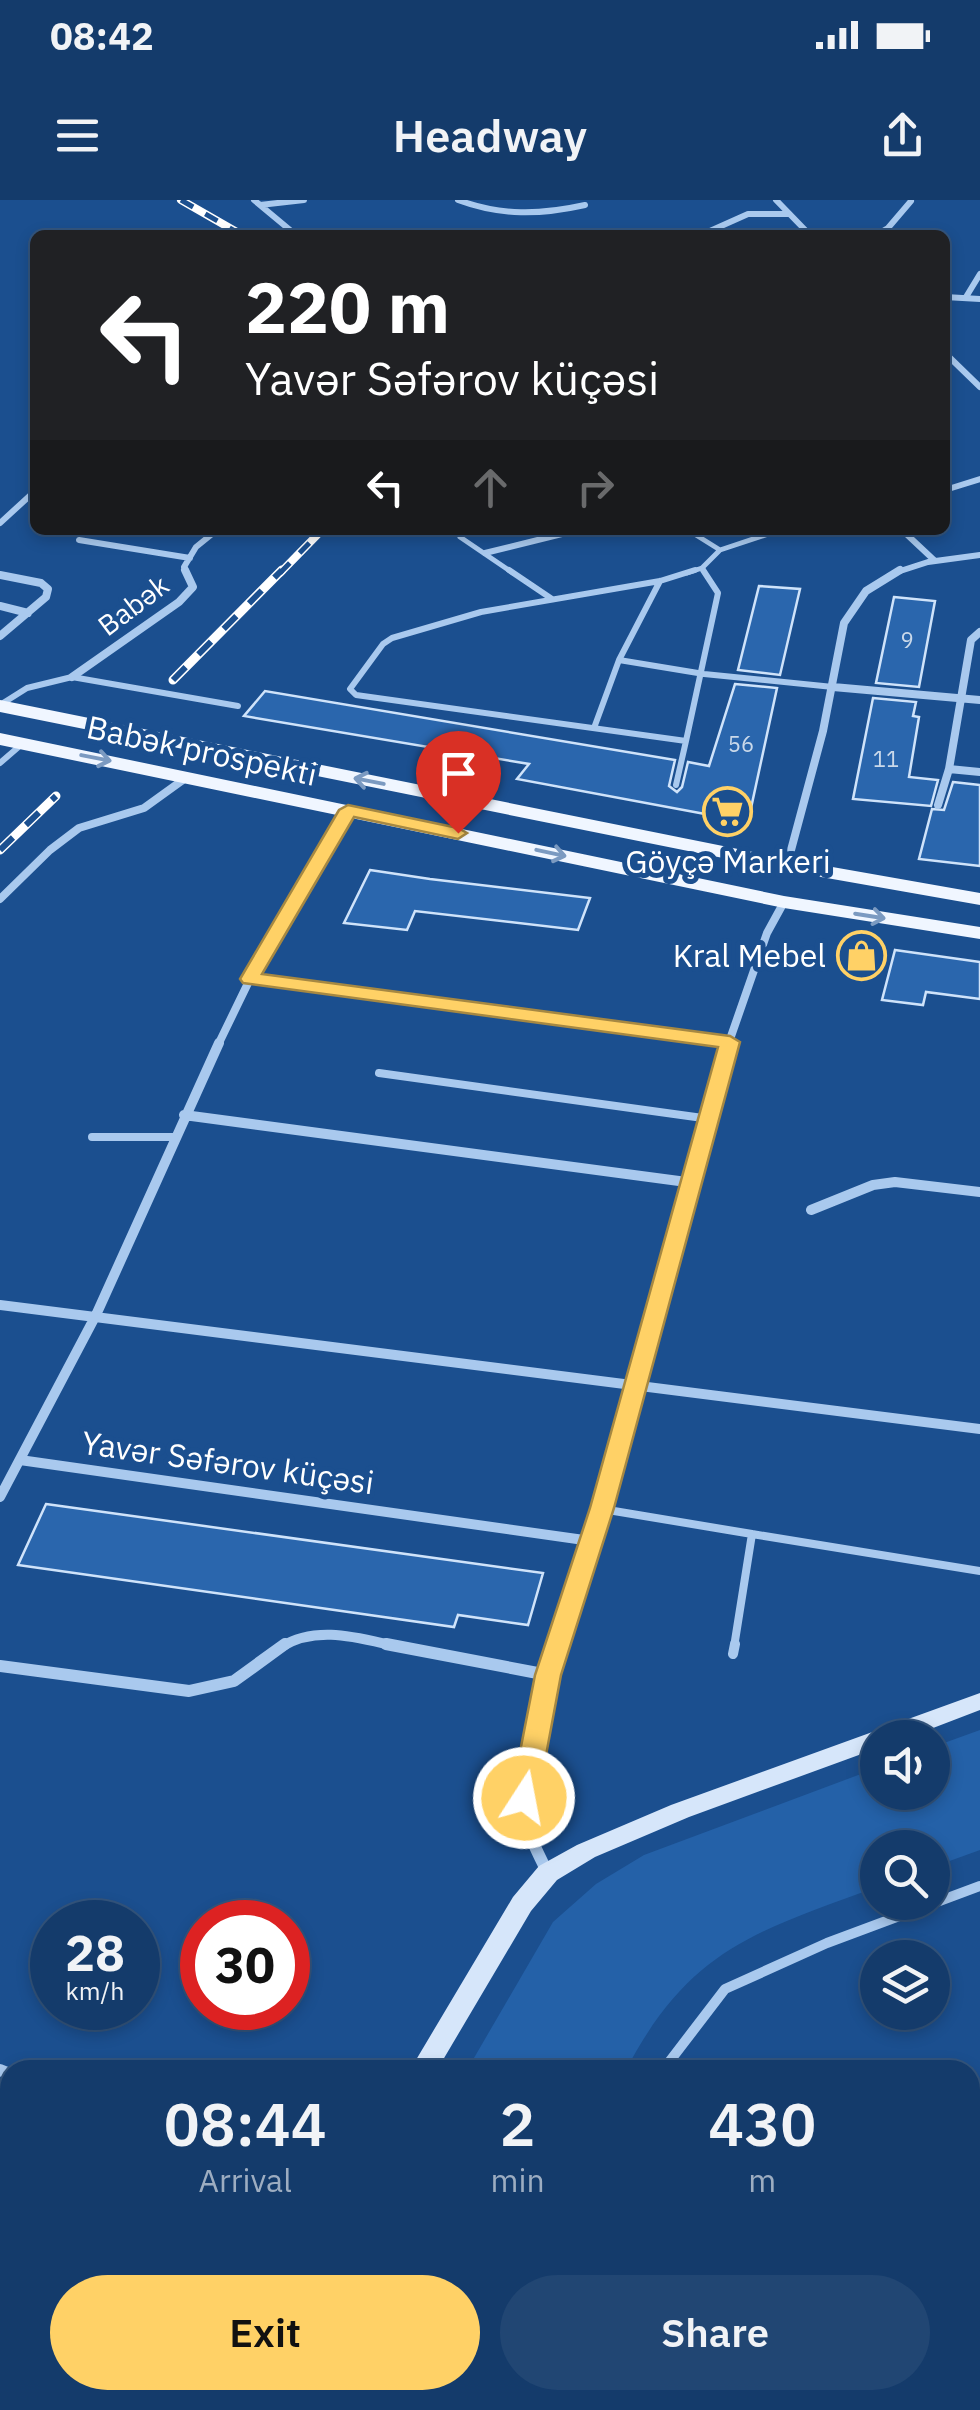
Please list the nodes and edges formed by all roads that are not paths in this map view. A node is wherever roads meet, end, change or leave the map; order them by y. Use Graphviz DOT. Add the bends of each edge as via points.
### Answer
graph roads {
  1 [pos="304,200"];
  2 [pos="458,200"];
  3 [pos="776,200"];
  4 [pos="910,202"];
  5 [pos="257,203"];
  6 [pos="584,205"];
  7 [pos="788,214"];
  8 [pos="290,230"];
  9 [pos="712,230"];
  10 [pos="805,230"];
  11 [pos="885,230"];
  12 [pos="980,274"];
  13 [pos="950,297"];
  14 [pos="966,297"];
  15 [pos="980,299"];
  16 [pos="950,359"];
  17 [pos="980,388"];
  18 [pos="980,479"];
  19 [pos="950,488"];
  20 [pos="30,496"];
  21 [pos="0,523"];
  22 [pos="212,535"];
  23 [pos="558,535"];
  24 [pos="696,535"];
  25 [pos="765,535"];
  26 [pos="907,535"];
  27 [pos="460,537"];
  28 [pos="79,540"];
  29 [pos="720,550"];
  30 [pos="485,553"];
  31 [pos="980,555"];
  32 [pos="190,558"];
  33 [pos="934,560"];
  34 [pos="702,568"];
  35 [pos="0,575"];
  36 [pos="660,581"];
  37 [pos="553,599"];
  38 [pos="0,606"];
  39 [pos="28,613"];
  40 [pos="980,632"];
  41 [pos="0,636"];
  42 [pos="619,660"];
  43 [pos="704,674"];
  44 [pos="72,677"];
  45 [pos="833,687"];
  46 [pos="962,696"];
  47 [pos="980,700"];
  48 [pos="0,705"];
  49 [pos="238,706"];
  50 [pos="594,728"];
  51 [pos="0,740"];
  52 [pos="686,741"];
  53 [pos="22,744"];
  54 [pos="0,763"];
  55 [pos="949,769"];
  56 [pos="980,772"];
  57 [pos="187,777"];
  58 [pos="676,785"];
  59 [pos="938,805"];
  60 [pos="348,810"];
  61 [pos="787,866"];
  62 [pos="980,898"];
  63 [pos="0,899"];
  64 [pos="784,902"];
  65 [pos="980,933"];
  66 [pos="250,979"];
  67 [pos="730,1042"];
  68 [pos="379,1073"];
  69 [pos="184,1116"];
  70 [pos="710,1120"];
  71 [pos="174,1136"];
  72 [pos="92,1137"];
  73 [pos="694,1183"];
  74 [pos="980,1192"];
  75 [pos="811,1210"];
  76 [pos="0,1305"];
  77 [pos="96,1315"];
  78 [pos="635,1383"];
  79 [pos="980,1429"];
  80 [pos="20,1460"];
  81 [pos="0,1497"];
  82 [pos="602,1508"];
  83 [pos="752,1534"];
  84 [pos="590,1541"];
  85 [pos="980,1571"];
  86 [pos="733,1654"];
  87 [pos="0,1666"];
  88 [pos="548,1675"];
  89 [pos="980,1701"];
  90 [pos="928,1720"];
  91 [pos="860,1745"];
  92 [pos="548,1873"];
  93 [pos="980,1886"];
  94 [pos="429,2060"];
  95 [pos="671,2060"];
  1 -- 5 [label="street"];
  2 -- 6 [label="street" via="522,215"];
  3 -- 7 [label="street"];
  4 -- 11 [label="street"];
  5 -- 8 [label="street"];
  7 -- 9 [label="street" via="748,214"];
  7 -- 10 [label="street"];
  12 -- 14 [label="street"];
  13 -- 14 [label="street"];
  14 -- 15 [label="street"];
  16 -- 17 [label="street"];
  18 -- 19 [label="street"];
  20 -- 21 [label="street"];
  22 -- 32 [label="street, Babək"];
  23 -- 30 [label="street"];
  24 -- 29 [label="lane"];
  25 -- 29 [label="lane"];
  26 -- 33 [label="street"];
  27 -- 30 [label="lane"];
  28 -- 32 [label="street, Babək"];
  29 -- 34 [label="lane"];
  30 -- 37 [label="lane"];
  31 -- 33 [label="street"];
  32 -- 44 [label="street, Babək" via="184,568 194,587"];
  33 -- 45 [label="street" via="894,573 854,604 842,628"];
  34 -- 36 [label="lane"];
  34 -- 43 [label="lane" via="718,594"];
  35 -- 39 [label="street" via="48,589"];
  36 -- 37 [label="lane"];
  36 -- 42 [label="lane"];
  37 -- 50 [label="lane" via="392,638 351,692"];
  38 -- 39 [label="street"];
  39 -- 41 [label="street"];
  40 -- 46 [label="street" via="971,640"];
  42 -- 43 [label="lane"];
  42 -- 50 [label="lane"];
  43 -- 45 [label="lane"];
  43 -- 52 [label="lane"];
  44 -- 48 [label="lane" via="27,688"];
  44 -- 49 [label="lane"];
  45 -- 46 [label="street"];
  45 -- 61 [label="street"];
  46 -- 47 [label="street"];
  46 -- 55 [label="street"];
  61 -- 48 [label="main road, Babək prospekti, one-way"];
  50 -- 52 [label="lane"];
  51 -- 53 [label="main road, Babək prospekti"];
  52 -- 58 [label="lane"];
  53 -- 54 [label="lane"];
  53 -- 57 [label="main road, Babək prospekti, one-way"];
  55 -- 56 [label="street"];
  55 -- 59 [label="street"];
  57 -- 60 [label="main road, Babək prospekti"];
  57 -- 63 [label="street" via="144,808 80,828"];
  60 -- 64 [label="main road, Babək prospekti, one-way"];
  60 -- 66 [label="street"];
  61 -- 62 [label="main road, Babək prospekti"];
  64 -- 65 [label="main road, Babək prospekti, one-way"];
  64 -- 67 [label="street" via="767,932"];
  66 -- 67 [label="street"];
  66 -- 69 [label="street"];
  67 -- 70 [label="street"];
  68 -- 70 [label="lane"];
  69 -- 71 [label="street, Yavər Səfərov küçəsi"];
  69 -- 73 [label="street"];
  70 -- 73 [label="street"];
  71 -- 72 [label="lane"];
  71 -- 77 [label="street, Yavər Səfərov küçəsi"];
  73 -- 78 [label="street"];
  74 -- 75 [label="street" via="873,1184"];
  76 -- 77 [label="street"];
  77 -- 78 [label="street"];
  77 -- 80 [label="street, Yavər Səfərov küçəsi"];
  78 -- 79 [label="street"];
  78 -- 82 [label="street"];
  80 -- 81 [label="street"];
  80 -- 84 [label="street, Yavər Səfərov küçəsi"];
  82 -- 83 [label="lane"];
  82 -- 84 [label="street"];
  83 -- 85 [label="lane"];
  83 -- 86 [label="lane"];
  84 -- 88 [label="street"];
  87 -- 88 [label="street" via="217,1690 287,1643 334,1634"];
  88 -- 92 [label="street" via="524,1798 527,1826"];
  89 -- 90 [label="street"];
  91 -- 92 [label="street" via="680,1811"];
  92 -- 94 [label="street" via="522,1904"];
  93 -- 95 [label="lane" via="725,1989"];
}
